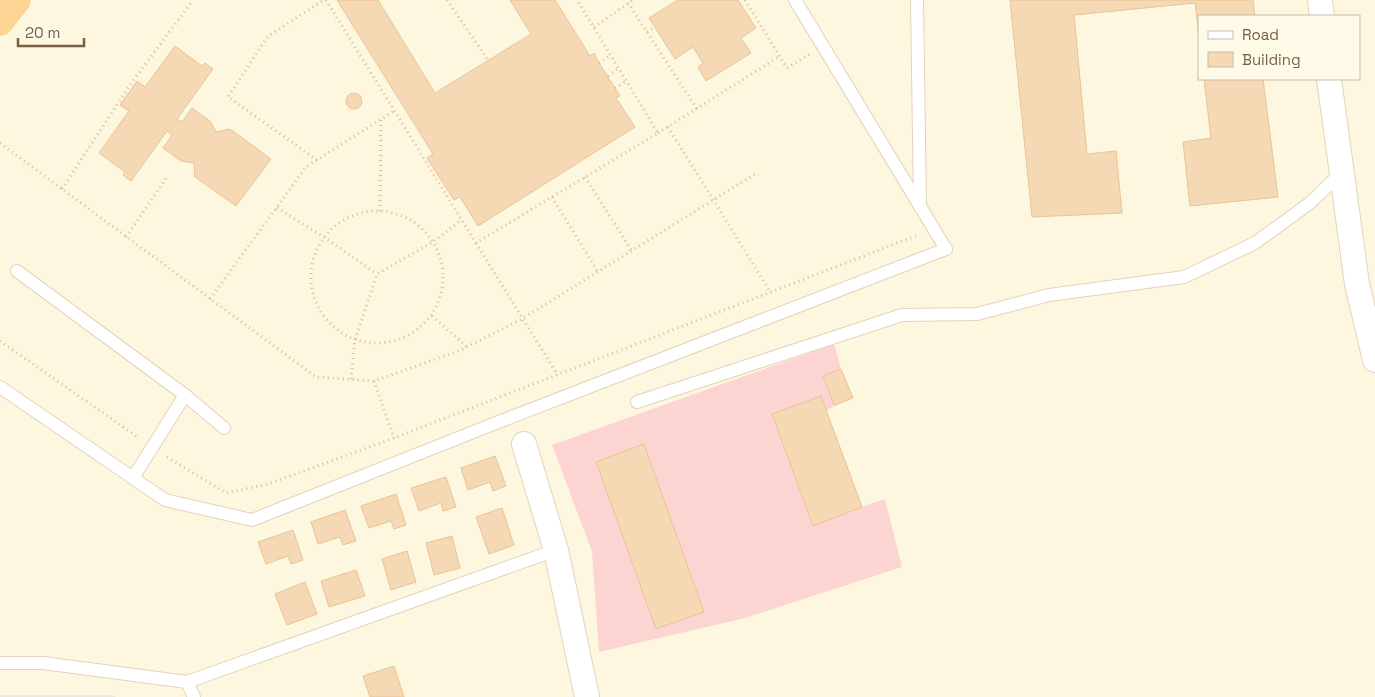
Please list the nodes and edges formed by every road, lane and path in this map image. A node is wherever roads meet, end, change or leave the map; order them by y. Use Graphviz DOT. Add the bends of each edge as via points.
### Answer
graph roads {
  1 [pos="17,0"];
  2 [pos="193,0"];
  3 [pos="325,0"];
  4 [pos="447,0"];
  5 [pos="577,0"];
  6 [pos="633,0"];
  7 [pos="745,0"];
  8 [pos="794,0"];
  9 [pos="918,0"];
  10 [pos="1320,0"];
  11 [pos="628,3"];
  12 [pos="1322,15"];
  13 [pos="0,22"];
  14 [pos="594,27"];
  15 [pos="655,27"];
  16 [pos="647,32"];
  17 [pos="823,46"];
  18 [pos="611,55"];
  19 [pos="780,56"];
  20 [pos="488,60"];
  21 [pos="600,62"];
  22 [pos="619,68"];
  23 [pos="608,76"];
  24 [pos="1330,80"];
  25 [pos="627,81"];
  26 [pos="615,88"];
  27 [pos="697,109"];
  28 [pos="394,111"];
  29 [pos="381,119"];
  30 [pos="668,127"];
  31 [pos="658,133"];
  32 [pos="0,143"];
  33 [pos="317,160"];
  34 [pos="1341,173"];
  35 [pos="755,174"];
  36 [pos="167,177"];
  37 [pos="585,177"];
  38 [pos="62,189"];
  39 [pos="552,197"];
  40 [pos="714,200"];
  41 [pos="920,207"];
  42 [pos="277,208"];
  43 [pos="380,211"];
  44 [pos="461,220"];
  45 [pos="933,229"];
  46 [pos="126,237"];
  47 [pos="324,238"];
  48 [pos="433,242"];
  49 [pos="476,243"];
  50 [pos="632,251"];
  51 [pos="17,271"];
  52 [pos="598,272"];
  53 [pos="377,274"];
  54 [pos="771,293"];
  55 [pos="210,299"];
  56 [pos="432,316"];
  57 [pos="522,319"];
  58 [pos="356,340"];
  59 [pos="0,341"];
  60 [pos="467,347"];
  61 [pos="1375,360"];
  62 [pos="557,374"];
  63 [pos="350,379"];
  64 [pos="374,380"];
  65 [pos="0,387"];
  66 [pos="185,395"];
  67 [pos="637,402"];
  68 [pos="224,428"];
  69 [pos="394,438"];
  70 [pos="524,444"];
  71 [pos="152,447"];
  72 [pos="132,478"];
  73 [pos="556,550"];
  74 [pos="0,663"];
  75 [pos="187,682"];
  76 [pos="194,697"];
  77 [pos="586,697"];
  1 -- 13 [label="highway"];
  2 -- 38 [label="path" via="130,85"];
  3 -- 28 [label="path"];
  3 -- 33 [label="path" via="268,36 228,96"];
  4 -- 20 [label="path"];
  5 -- 14 [label="path"];
  6 -- 11 [label="path"];
  7 -- 19 [label="path"];
  8 -- 17 [label="lane"];
  9 -- 41 [label="lane"];
  10 -- 12 [label="street"];
  11 -- 14 [label="path"];
  11 -- 16 [label="path"];
  14 -- 18 [label="path"];
  15 -- 16 [label="path"];
  16 -- 27 [label="path"];
  17 -- 19 [label="path" via="787,68"];
  17 -- 41 [label="lane"];
  18 -- 21 [label="path"];
  18 -- 22 [label="path"];
  19 -- 27 [label="path"];
  22 -- 23 [label="path"];
  22 -- 25 [label="path"];
  24 -- 34 [label="street"];
  25 -- 26 [label="path"];
  25 -- 31 [label="path"];
  27 -- 30 [label="path"];
  28 -- 29 [label="path"];
  28 -- 44 [label="path"];
  29 -- 33 [label="path"];
  29 -- 43 [label="path"];
  30 -- 31 [label="path"];
  30 -- 40 [label="path"];
  31 -- 37 [label="path"];
  32 -- 38 [label="path"];
  33 -- 42 [label="path" via="306,167"];
  34 -- 61 [label="street" via="1357,284"];
  34 -- 67 [label="lane" via="1310,203 1255,243 1184,277 1049,295 977,314 902,315"];
  35 -- 40 [label="path"];
  36 -- 46 [label="path"];
  37 -- 39 [label="path"];
  37 -- 50 [label="path"];
  38 -- 46 [label="path"];
  39 -- 49 [label="path"];
  39 -- 52 [label="path"];
  40 -- 50 [label="path"];
  40 -- 54 [label="path"];
  41 -- 45 [label="lane"];
  42 -- 47 [label="path"];
  42 -- 55 [label="path"];
  43 -- 47 [label="path" via="349,217"];
  43 -- 48 [label="path" via="396,213 411,220"];
  44 -- 48 [label="path"];
  44 -- 49 [label="path"];
  45 -- 54 [label="path"];
  45 -- 72 [label="lane" via="946,249 252,520 165,500"];
  46 -- 55 [label="path"];
  47 -- 53 [label="path"];
  47 -- 58 [label="path" via="315,253 311,270 317,305 340,332"];
  48 -- 53 [label="path"];
  48 -- 56 [label="path" via="440,256 443,286"];
  49 -- 57 [label="path"];
  50 -- 52 [label="path"];
  51 -- 66 [label="lane"];
  52 -- 57 [label="path"];
  53 -- 58 [label="path"];
  54 -- 62 [label="path"];
  55 -- 63 [label="path" via="316,377"];
  56 -- 58 [label="path" via="406,338 372,344"];
  56 -- 60 [label="path"];
  57 -- 60 [label="path"];
  57 -- 62 [label="path"];
  58 -- 63 [label="path"];
  59 -- 71 [label="path"];
  60 -- 64 [label="path"];
  62 -- 69 [label="path"];
  63 -- 64 [label="path"];
  64 -- 69 [label="path"];
  65 -- 72 [label="lane"];
  66 -- 68 [label="lane"];
  66 -- 71 [label="lane"];
  69 -- 71 [label="path" via="268,484 226,493"];
  70 -- 73 [label="street"];
  71 -- 72 [label="lane"];
  73 -- 75 [label="lane"];
  73 -- 77 [label="street"];
  74 -- 75 [label="lane" via="43,663"];
  75 -- 76 [label="lane"];
}
